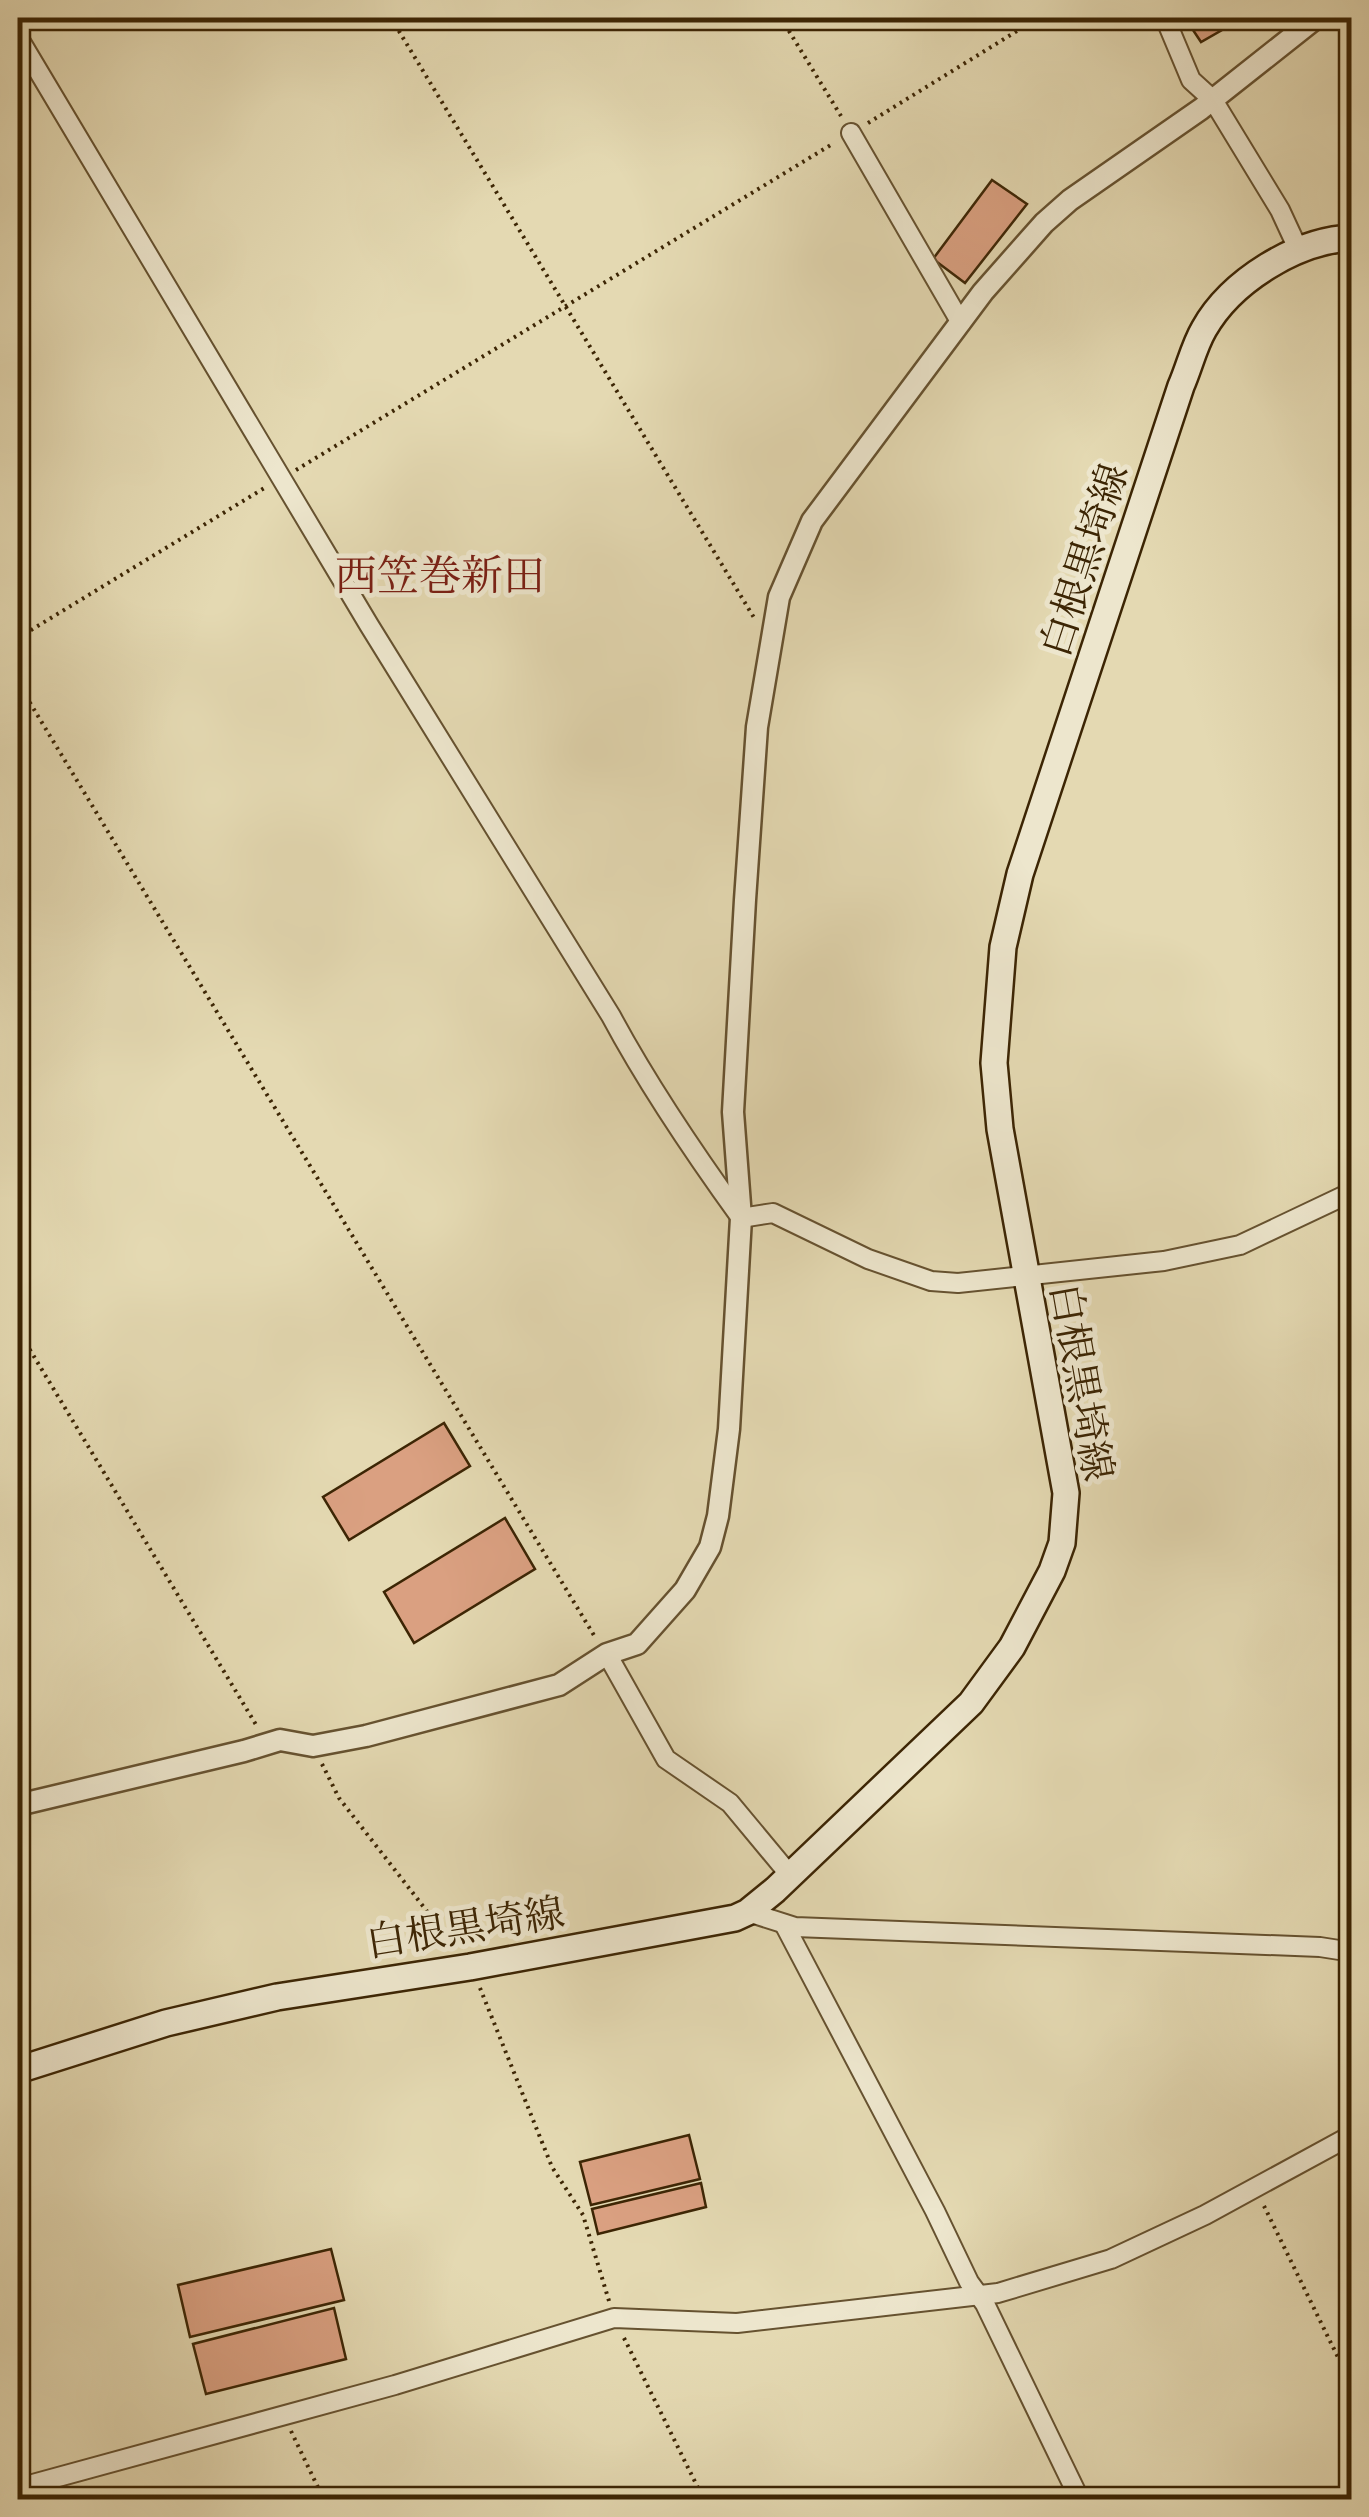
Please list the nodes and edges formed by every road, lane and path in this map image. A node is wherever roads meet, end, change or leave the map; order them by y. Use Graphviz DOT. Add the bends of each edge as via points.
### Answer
graph roads {
  1 [pos="391,18"];
  2 [pos="782,18"];
  3 [pos="1038,18"];
  4 [pos="1165,18"];
  5 [pos="1316,18"];
  6 [pos="18,38"];
  7 [pos="1213,100"];
  8 [pos="851,133"];
  9 [pos="1352,238"];
  10 [pos="1300,251"];
  11 [pos="566,304"];
  12 [pos="961,323"];
  13 [pos="282,477"];
  14 [pos="18,638"];
  15 [pos="770,646"];
  16 [pos="18,683"];
  17 [pos="1352,1192"];
  18 [pos="741,1218"];
  19 [pos="1026,1277"];
  20 [pos="18,1330"];
  21 [pos="606,1654"];
  22 [pos="268,1744"];
  23 [pos="312,1746"];
  24 [pos="18,1805"];
  25 [pos="790,1874"];
  26 [pos="748,1912"];
  27 [pos="784,1924"];
  28 [pos="1352,1952"];
  29 [pos="470,1966"];
  30 [pos="18,2070"];
  31 [pos="1352,2135"];
  32 [pos="1256,2188"];
  33 [pos="978,2294"];
  34 [pos="614,2318"];
  35 [pos="1352,2386"];
  36 [pos="282,2414"];
  37 [pos="18,2488"];
  38 [pos="324,2500"];
  39 [pos="704,2500"];
  40 [pos="1080,2500"];
  1 -- 11 [label="path"];
  2 -- 8 [label="path"];
  3 -- 8 [label="path"];
  4 -- 7 [label="street" via="1191,80"];
  5 -- 7 [label="street"];
  6 -- 13 [label="street"];
  7 -- 10 [label="street"];
  7 -- 12 [label="street" via="1044,223"];
  8 -- 11 [label="path"];
  8 -- 12 [label="street"];
  9 -- 10 [label="main road, 白根黒埼線"];
  10 -- 19 [label="main road, 白根黒埼線" via="1236,290 1205,328 1020,874 1003,947 994,1063"];
  11 -- 13 [label="path"];
  11 -- 15 [label="path"];
  12 -- 15 [label="street" via="812,521 779,597"];
  13 -- 14 [label="path"];
  13 -- 18 [label="street" via="635,1061"];
  15 -- 18 [label="street" via="757,727 734,1112"];
  16 -- 21 [label="path"];
  17 -- 19 [label="street" via="1240,1244 1164,1262"];
  18 -- 19 [label="street" via="774,1213 868,1259 932,1281"];
  18 -- 21 [label="street" via="729,1429 710,1547 685,1590 637,1644"];
  19 -- 25 [label="main road, 白根黒埼線" via="1066,1493 1052,1571 1012,1646 971,1703"];
  20 -- 22 [label="path"];
  21 -- 23 [label="street" via="559,1684"];
  21 -- 25 [label="street" via="666,1759 730,1802"];
  22 -- 23 [label="street"];
  22 -- 24 [label="street"];
  23 -- 29 [label="path" via="340,1798"];
  25 -- 26 [label="main road, 白根黒埼線"];
  26 -- 27 [label="street"];
  26 -- 29 [label="main road, 白根黒埼線" via="697,1927"];
  27 -- 28 [label="street"];
  27 -- 33 [label="street"];
  29 -- 30 [label="main road, 白根黒埼線" via="277,1997"];
  29 -- 34 [label="path" via="552,2167 584,2214"];
  31 -- 32 [label="street"];
  32 -- 33 [label="street" via="1111,2258"];
  32 -- 35 [label="path"];
  33 -- 34 [label="street" via="737,2323"];
  33 -- 40 [label="street"];
  34 -- 36 [label="street"];
  34 -- 39 [label="path"];
  36 -- 37 [label="street"];
  36 -- 38 [label="path"];
}
